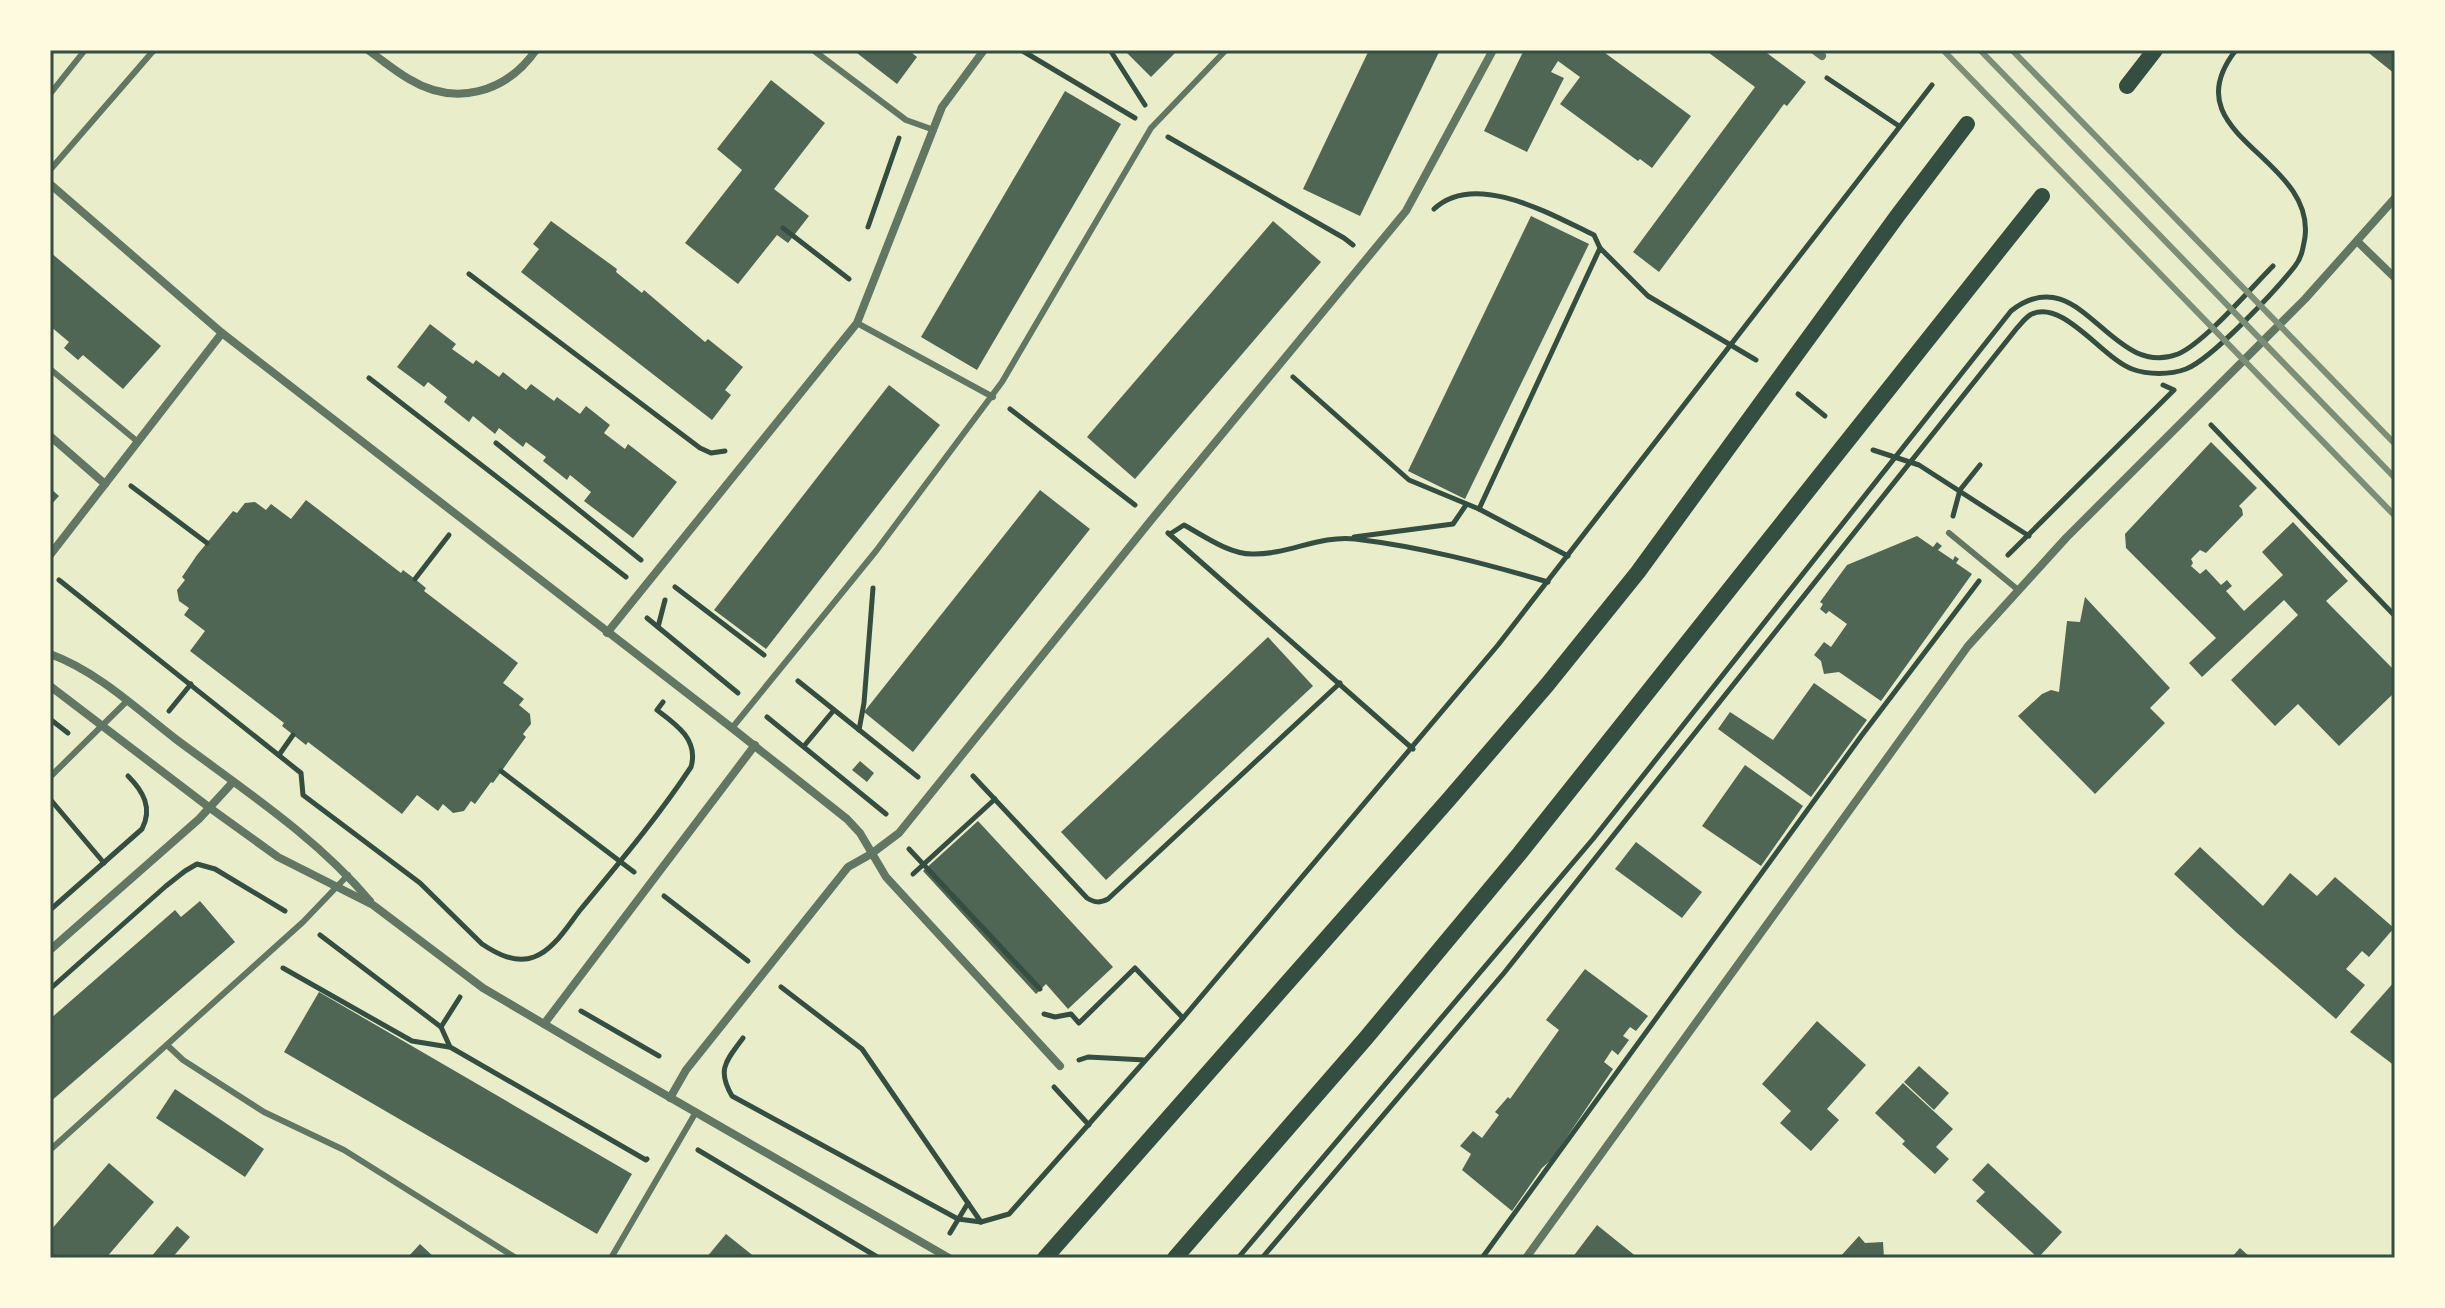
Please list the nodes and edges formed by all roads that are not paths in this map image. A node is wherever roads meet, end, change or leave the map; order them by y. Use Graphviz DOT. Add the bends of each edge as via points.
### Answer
graph roads {
  1 [pos="85,50"];
  2 [pos="154,50"];
  3 [pos="368,50"];
  4 [pos="536,50"];
  5 [pos="813,50"];
  6 [pos="984,50"];
  7 [pos="1226,50"];
  8 [pos="1493,50"];
  9 [pos="2155,50"];
  10 [pos="2127,86"];
  11 [pos="50,94"];
  12 [pos="1967,124"];
  13 [pos="934,130"];
  14 [pos="50,170"];
  15 [pos="50,184"];
  16 [pos="2042,196"];
  17 [pos="2395,198"];
  18 [pos="2357,241"];
  19 [pos="2395,278"];
  20 [pos="857,323"];
  21 [pos="222,333"];
  22 [pos="50,369"];
  23 [pos="993,397"];
  24 [pos="50,436"];
  25 [pos="138,442"];
  26 [pos="105,484"];
  27 [pos="1949,533"];
  28 [pos="50,555"];
  29 [pos="2017,589"];
  30 [pos="607,633"];
  31 [pos="50,654"];
  32 [pos="50,686"];
  33 [pos="127,701"];
  34 [pos="103,727"];
  35 [pos="732,728"];
  36 [pos="755,745"];
  37 [pos="50,777"];
  38 [pos="233,782"];
  39 [pos="210,808"];
  40 [pos="871,854"];
  41 [pos="348,875"];
  42 [pos="336,886"];
  43 [pos="373,905"];
  44 [pos="50,950"];
  45 [pos="544,1024"];
  46 [pos="167,1045"];
  47 [pos="1060,1066"];
  48 [pos="670,1098"];
  49 [pos="696,1112"];
  50 [pos="50,1150"];
  51 [pos="516,1258"];
  52 [pos="611,1258"];
  53 [pos="949,1258"];
  54 [pos="1045,1258"];
  55 [pos="1175,1258"];
  56 [pos="1526,1258"];
  1 -- 11 [label="lane"];
  2 -- 14 [label="lane"];
  3 -- 4 [label="street" via="411,81 442,93 473,93 504,82"];
  5 -- 13 [label="lane" via="906,120"];
  6 -- 13 [label="street" via="947,99"];
  7 -- 23 [label="lane" via="1151,128"];
  8 -- 40 [label="street" via="1406,211 899,833"];
  9 -- 10 [label="main road"];
  12 -- 54 [label="main road" via="1638,572 1556,673"];
  13 -- 20 [label="street"];
  15 -- 21 [label="street"];
  16 -- 55 [label="main road" via="1520,853"];
  17 -- 18 [label="street"];
  18 -- 19 [label="street"];
  18 -- 29 [label="street"];
  20 -- 23 [label="lane"];
  20 -- 30 [label="street"];
  21 -- 25 [label="street"];
  21 -- 30 [label="street"];
  22 -- 25 [label="lane"];
  23 -- 35 [label="lane"];
  24 -- 26 [label="street"];
  25 -- 26 [label="street"];
  26 -- 28 [label="street"];
  27 -- 29 [label="lane"];
  29 -- 56 [label="street" via="1968,646"];
  30 -- 35 [label="street"];
  31 -- 33 [label="street"];
  32 -- 34 [label="street"];
  33 -- 34 [label="lane"];
  33 -- 38 [label="street"];
  34 -- 37 [label="lane"];
  34 -- 39 [label="street"];
  35 -- 36 [label="street"];
  36 -- 40 [label="street" via="854,826"];
  36 -- 45 [label="street"];
  38 -- 39 [label="street"];
  38 -- 41 [label="street"];
  39 -- 42 [label="street" via="278,857"];
  39 -- 44 [label="street"];
  40 -- 47 [label="street" via="886,877"];
  40 -- 48 [label="street" via="848,867 686,1070"];
  41 -- 42 [label="lane"];
  41 -- 43 [label="street"];
  42 -- 43 [label="street"];
  42 -- 46 [label="lane"];
  43 -- 45 [label="street" via="483,988"];
  45 -- 48 [label="street"];
  46 -- 50 [label="lane"];
  46 -- 51 [label="lane" via="264,1112 344,1150"];
  48 -- 49 [label="street"];
  49 -- 52 [label="lane"];
  49 -- 53 [label="street"];
}
